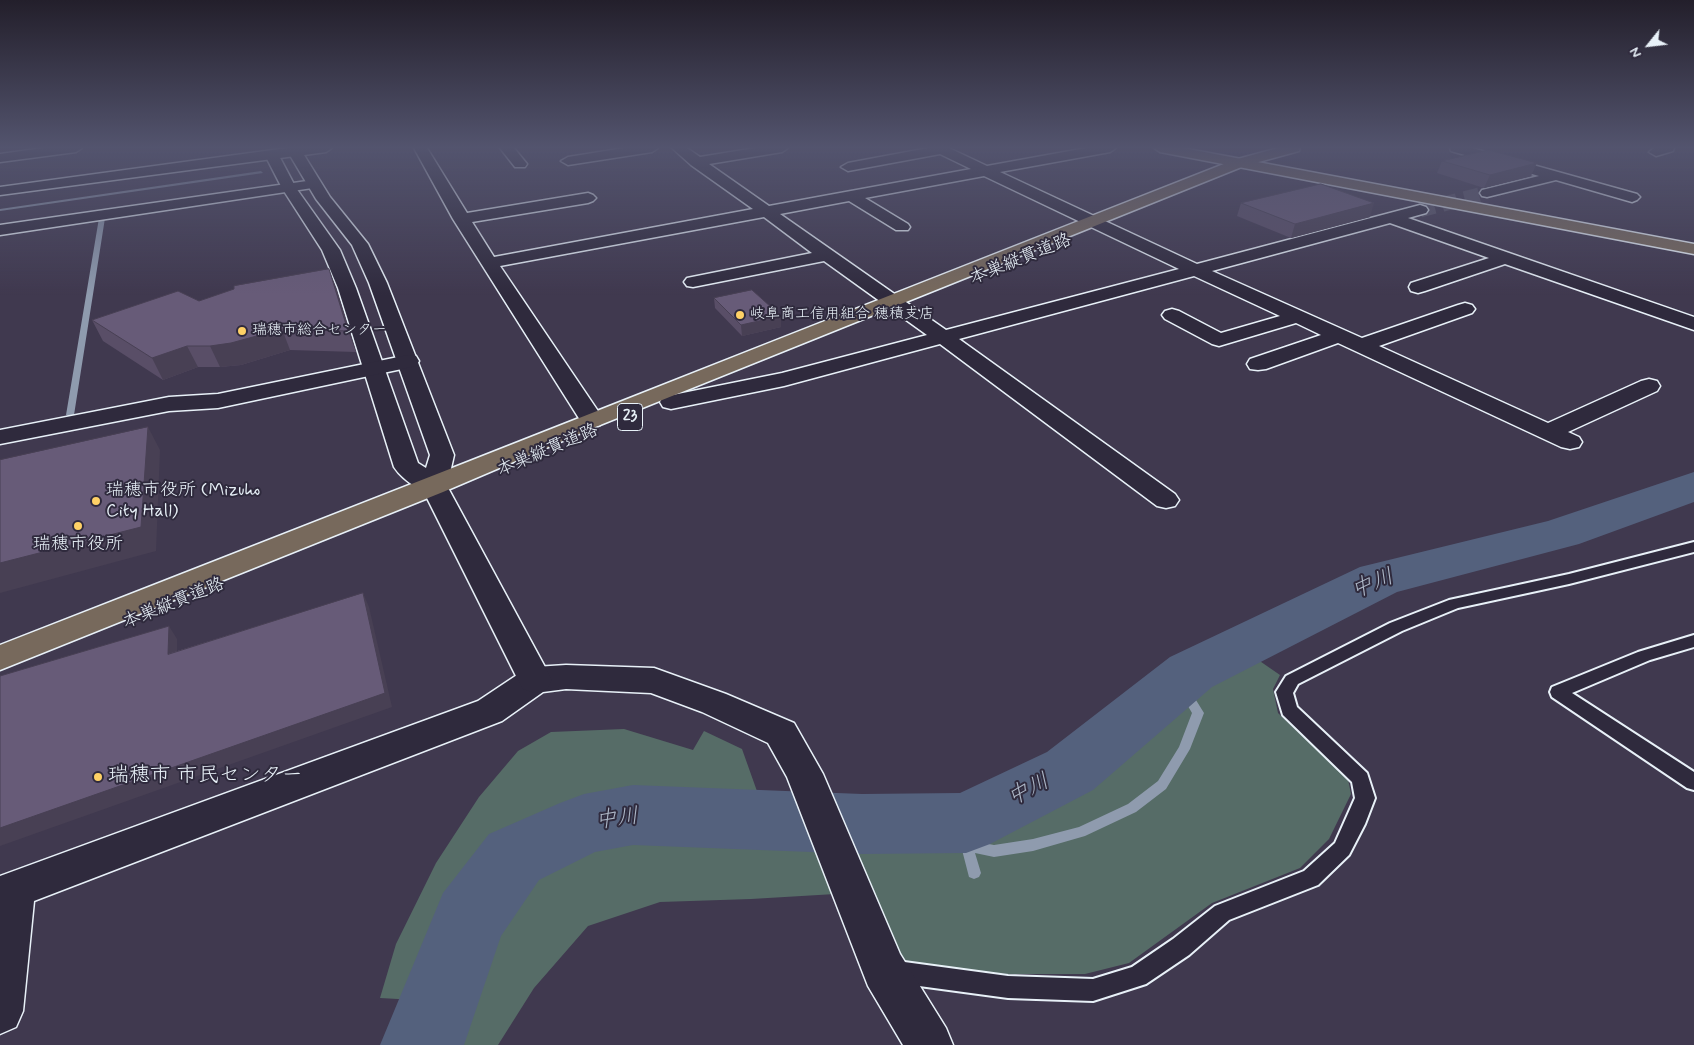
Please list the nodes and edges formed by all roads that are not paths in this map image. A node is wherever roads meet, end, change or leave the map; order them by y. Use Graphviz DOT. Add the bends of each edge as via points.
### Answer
graph roads {
  1 [pos="229,197"];
  2 [pos="295,197"];
  3 [pos="323,197"];
  4 [pos="449,197"];
  5 [pos="745,197"];
  6 [pos="853,197"];
  7 [pos="1041,197"];
  8 [pos="1165,197"];
  9 [pos="1334,197"];
  10 [pos="1427,197"];
  11 [pos="1443,197"];
  12 [pos="588,198"];
  13 [pos="1340,199"];
  14 [pos="1364,208"];
  15 [pos="1420,210"];
  16 [pos="768,213"];
  17 [pos="1390,217"];
  18 [pos="462,219"];
  19 [pos="1099,224"];
  20 [pos="902,227"];
  21 [pos="0,230"];
  22 [pos="1694,242"];
  23 [pos="1694,249"];
  24 [pos="827,255"];
  25 [pos="1505,258"];
  26 [pos="489,263"];
  27 [pos="1194,270"];
  28 [pos="693,282"];
  29 [pos="1418,287"];
  30 [pos="897,304"];
  31 [pos="1465,309"];
  32 [pos="1172,315"];
  33 [pos="1297,317"];
  34 [pos="1694,324"];
  35 [pos="1339,336"];
  36 [pos="943,338"];
  37 [pos="1360,346"];
  38 [pos="408,361"];
  39 [pos="1258,364"];
  40 [pos="373,368"];
  41 [pos="1649,386"];
  42 [pos="671,402"];
  43 [pos="592,420"];
  44 [pos="1548,432"];
  45 [pos="0,437"];
  46 [pos="1570,442"];
  47 [pos="437,491"];
  48 [pos="1166,500"];
  49 [pos="1694,547"];
  50 [pos="1694,641"];
  51 [pos="0,658"];
  52 [pos="0,675"];
  53 [pos="535,680"];
  54 [pos="1694,782"];
  55 [pos="7,892"];
  56 [pos="884,970"];
  57 [pos="0,1011"];
  58 [pos="929,1045"];
  1 -- 21 [label="street"];
  2 -- 40 [label="street" via="331,250"];
  3 -- 38 [label="street" via="360,244"];
  4 -- 18 [label="street"];
  5 -- 16 [label="street"];
  6 -- 16 [label="street"];
  6 -- 20 [label="street"];
  7 -- 19 [label="street"];
  8 -- 19 [label="main road, 本巣縦貫道路 / 23"];
  9 -- 13 [label="street"];
  10 -- 23 [label="main road"];
  11 -- 22 [label="main road"];
  12 -- 18 [label="street"];
  14 -- 17 [label="street"];
  15 -- 17 [label="street"];
  16 -- 24 [label="street"];
  16 -- 26 [label="street"];
  17 -- 25 [label="street"];
  17 -- 27 [label="street"];
  18 -- 26 [label="street"];
  19 -- 27 [label="street"];
  19 -- 30 [label="main road, 本巣縦貫道路 / 23"];
  24 -- 28 [label="street"];
  24 -- 30 [label="street"];
  25 -- 29 [label="street"];
  25 -- 34 [label="street"];
  26 -- 43 [label="street"];
  27 -- 33 [label="street"];
  27 -- 36 [label="street"];
  30 -- 36 [label="street"];
  30 -- 42 [label="main road, 本巣縦貫道路 / 23"];
  30 -- 43 [label="main road, 本巣縦貫道路 / 23"];
  31 -- 37 [label="street"];
  32 -- 33 [label="street" via="1219,340"];
  33 -- 35 [label="street"];
  35 -- 37 [label="street"];
  35 -- 39 [label="street"];
  36 -- 42 [label="street" via="784,379"];
  36 -- 48 [label="street"];
  37 -- 44 [label="street"];
  38 -- 40 [label="street"];
  38 -- 47 [label="street" via="442,455"];
  40 -- 45 [label="street" via="218,401 169,404"];
  40 -- 47 [label="street" via="408,467"];
  41 -- 44 [label="street"];
  42 -- 47 [label="main road, 本巣縦貫道路 / 23"];
  43 -- 47 [label="main road, 本巣縦貫道路 / 23"];
  44 -- 46 [label="street"];
  47 -- 51 [label="main road, 本巣縦貫道路 / 23"];
  47 -- 52 [label="main road, 本巣縦貫道路 / 23"];
  47 -- 53 [label="street"];
  49 -- 56 [label="lane" via="1569,580 1454,604 1396,627 1292,680 1284,692 1290,710 1360,778 1365,798 1356,824 1342,849 1311,878 1222,913 1181,947 1138,976 1092,990 1008,987"];
  50 -- 54 [label="lane" via="1644,656 1558,692"];
  53 -- 55 [label="street" via="490,710"];
  53 -- 56 [label="street" via="576,677 654,681 780,733 804,774"];
  55 -- 57 [label="street"];
  56 -- 58 [label="street"];
}
